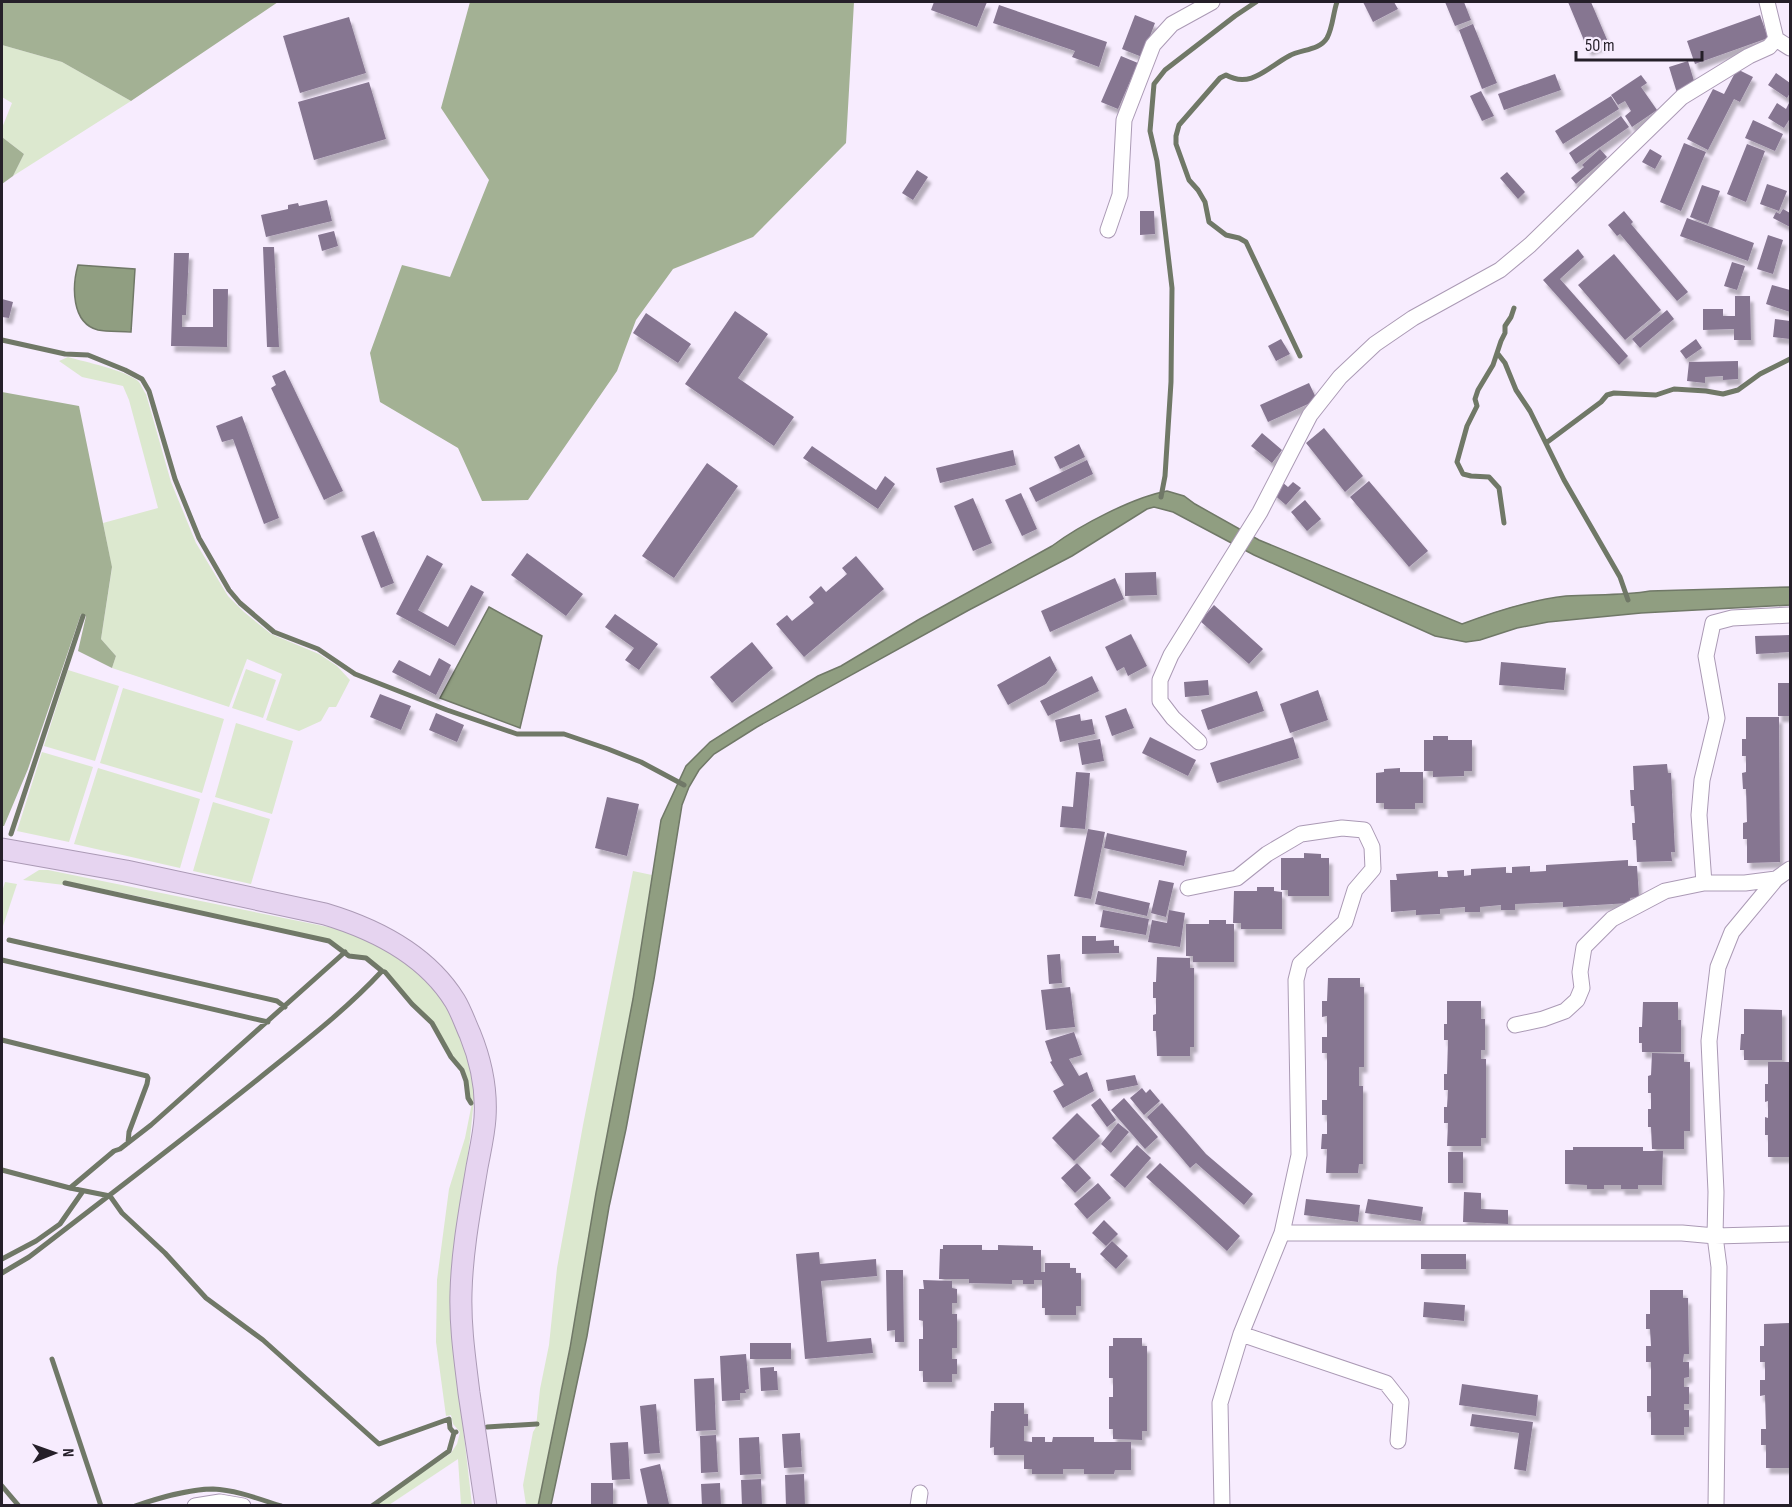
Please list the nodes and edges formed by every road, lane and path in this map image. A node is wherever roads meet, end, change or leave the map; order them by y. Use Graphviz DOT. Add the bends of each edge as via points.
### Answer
graph roads {
  1 [pos="1212,2"];
  2 [pos="1767,2"];
  3 [pos="1776,39"];
  4 [pos="1791,48"];
  5 [pos="1108,230"];
  6 [pos="1791,615"];
  7 [pos="1198,742"];
  8 [pos="2,849"];
  9 [pos="1791,869"];
  10 [pos="1776,879"];
  11 [pos="1704,883"];
  12 [pos="1188,888"];
  13 [pos="1515,1025"];
  14 [pos="1282,1233"];
  15 [pos="1791,1234"];
  16 [pos="1715,1236"];
  17 [pos="1241,1334"];
  18 [pos="1398,1441"];
  19 [pos="1220,1503"];
  20 [pos="195,1506"];
  21 [pos="243,1506"];
  22 [pos="486,1506"];
  23 [pos="1716,1506"];
  1 -- 5 [label="street" via="1172,24 1153,45 1124,120 1120,195"];
  2 -- 3 [label="street"];
  3 -- 4 [label="street"];
  3 -- 7 [label="street" via="1769,47 1682,97 1500,270 1413,318 1376,344 1340,377 1310,415 1260,512 1171,655 1160,680 1160,701"];
  6 -- 11 [label="street" via="1732,618 1713,623 1706,656 1717,718 1702,780 1699,815"];
  8 -- 22 [label="street" via="126,871 349,921 385,937 412,955 454,1000 477,1051 486,1098 465,1238 461,1322"];
  9 -- 10 [label="street"];
  10 -- 11 [label="street"];
  10 -- 16 [label="street" via="1732,932 1718,967 1709,1041"];
  11 -- 13 [label="street" via="1665,891 1612,920 1584,947 1582,988 1577,1000 1565,1011"];
  12 -- 14 [label="street" via="1237,878 1301,834 1342,828 1364,830 1372,847 1373,869 1356,890 1345,922 1300,964 1296,980 1299,1155"];
  14 -- 16 [label="street"];
  14 -- 17 [label="street"];
  15 -- 16 [label="street"];
  16 -- 23 [label="street" via="1719,1267"];
  17 -- 18 [label="street" via="1386,1383 1401,1402"];
  17 -- 19 [label="street" via="1220,1403"];
  20 -- 21 [label="street" via="220,1502"];
}
